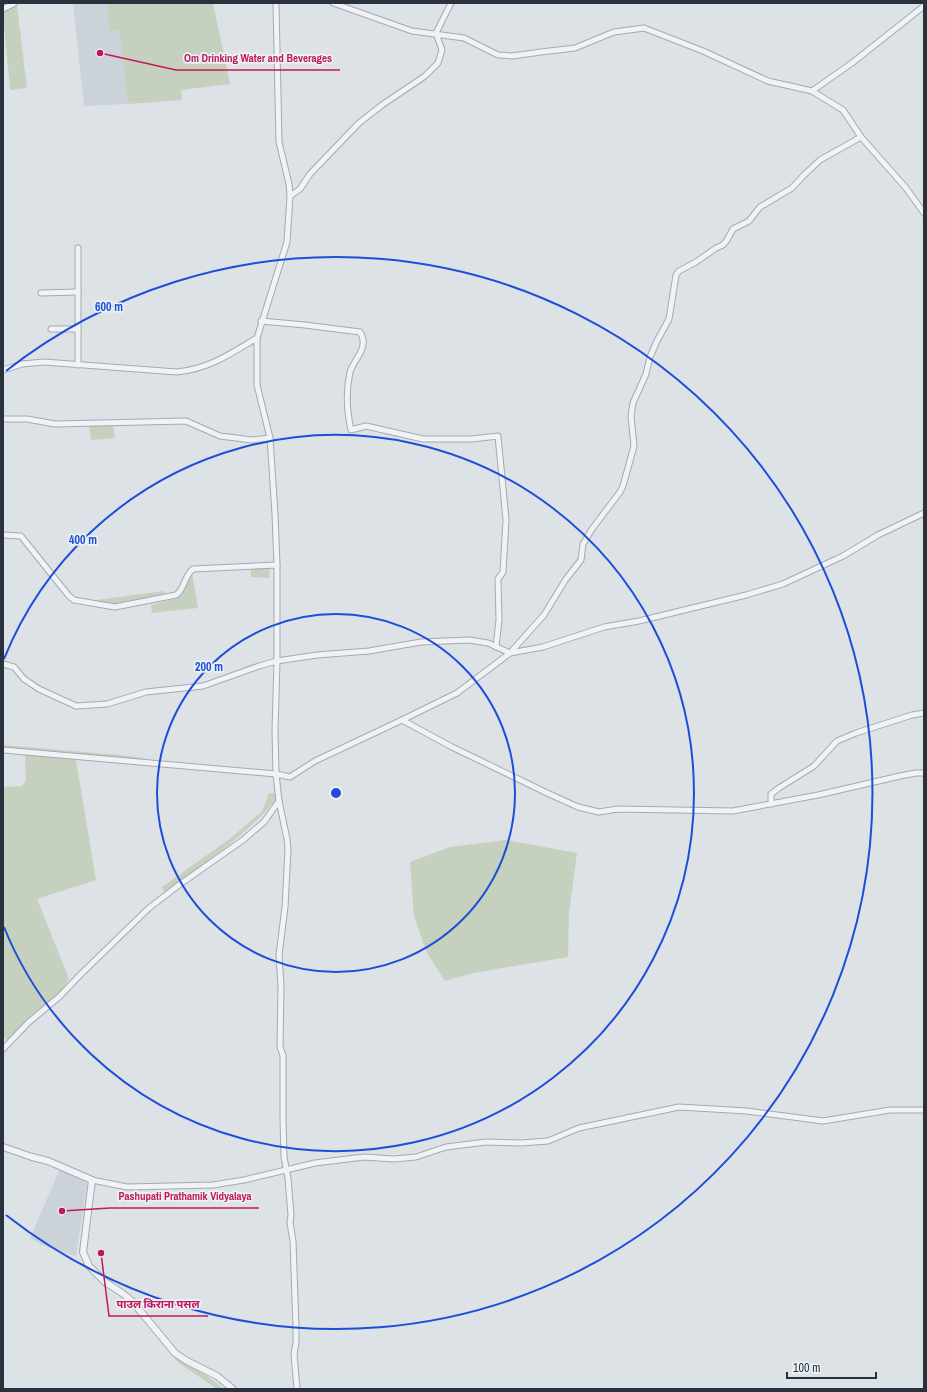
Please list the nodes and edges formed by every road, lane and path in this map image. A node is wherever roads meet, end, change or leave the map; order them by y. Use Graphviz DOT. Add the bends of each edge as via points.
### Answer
graph roads {
  1 [pos="15,3"];
  2 [pos="276,3"];
  3 [pos="333,3"];
  4 [pos="452,3"];
  5 [pos="924,6"];
  6 [pos="3,10"];
  7 [pos="436,33"];
  8 [pos="812,91"];
  9 [pos="861,137"];
  10 [pos="290,196"];
  11 [pos="924,213"];
  12 [pos="78,248"];
  13 [pos="78,292"];
  14 [pos="41,293"];
  15 [pos="261,321"];
  16 [pos="51,329"];
  17 [pos="78,329"];
  18 [pos="257,338"];
  19 [pos="78,365"];
  20 [pos="3,370"];
  21 [pos="3,419"];
  22 [pos="270,438"];
  23 [pos="924,513"];
  24 [pos="3,536"];
  25 [pos="277,565"];
  26 [pos="496,647"];
  27 [pos="510,653"];
  28 [pos="277,661"];
  29 [pos="3,664"];
  30 [pos="924,713"];
  31 [pos="402,720"];
  32 [pos="3,750"];
  33 [pos="924,773"];
  34 [pos="276,774"];
  35 [pos="279,801"];
  36 [pos="771,804"];
  37 [pos="3,1049"];
  38 [pos="924,1110"];
  39 [pos="3,1147"];
  40 [pos="286,1170"];
  41 [pos="92,1180"];
  42 [pos="233,1389"];
  43 [pos="297,1389"];
  1 -- 6 [label="street"];
  2 -- 10 [label="street" via="279,142"];
  3 -- 7 [label="street" via="412,31"];
  4 -- 7 [label="street"];
  5 -- 8 [label="street"];
  7 -- 8 [label="street" via="464,38 498,55 512,56 575,48 614,32 644,28 703,51 768,81"];
  7 -- 10 [label="street" via="442,50 438,63 425,76 359,123 310,174 300,189"];
  8 -- 9 [label="street" via="843,110"];
  9 -- 11 [label="street" via="906,188"];
  9 -- 27 [label="street" via="820,160 792,188 760,207 749,221 733,229 723,245 676,275 669,318 657,341 633,403 634,446 623,486 592,529 584,544 581,560 544,615"];
  10 -- 15 [label="street" via="287,242"];
  12 -- 13 [label="street"];
  13 -- 14 [label="street"];
  13 -- 17 [label="street"];
  15 -- 18 [label="street"];
  15 -- 26 [label="street" via="360,332 363,337 360,354 350,372 348,415 351,430 366,426 423,439 498,436 506,520 503,572 498,579 499,620"];
  16 -- 17 [label="street"];
  17 -- 19 [label="street"];
  18 -- 19 [label="street" via="218,361 191,371"];
  18 -- 22 [label="street" via="257,385"];
  19 -- 20 [label="street" via="44,362 22,364"];
  21 -- 22 [label="street" via="27,419 55,424 186,421 220,436 252,440"];
  22 -- 25 [label="street"];
  23 -- 27 [label="street" via="783,584 604,628 543,647"];
  24 -- 25 [label="street" via="21,536 74,600 115,607 176,595 180,593 193,569"];
  25 -- 28 [label="street"];
  26 -- 27 [label="street"];
  26 -- 28 [label="street" via="469,640 421,642 369,651"];
  27 -- 31 [label="street" via="457,694"];
  28 -- 29 [label="street" via="203,686 146,692 107,704 76,706 40,689 24,679 14,667"];
  28 -- 34 [label="street"];
  30 -- 36 [label="street" via="837,741 814,766 771,794"];
  31 -- 34 [label="street" via="314,761 290,776"];
  31 -- 36 [label="street" via="545,792 578,807 599,812 618,809 733,811"];
  32 -- 34 [label="street"];
  33 -- 36 [label="street"];
  34 -- 35 [label="street"];
  35 -- 37 [label="street" via="264,822 243,840 149,908"];
  35 -- 40 [label="street" via="288,849 279,955"];
  38 -- 40 [label="street" via="890,1110 823,1121 747,1111 679,1107 579,1128 548,1141 486,1142 446,1147 416,1157 364,1158 315,1163"];
  39 -- 41 [label="street" via="48,1161"];
  40 -- 41 [label="street" via="213,1185 127,1188"];
  40 -- 43 [label="street" via="293,1241 296,1327 294,1354"];
  41 -- 42 [label="street" via="84,1252 89,1266 105,1282 132,1301 175,1353 217,1376"];
}
